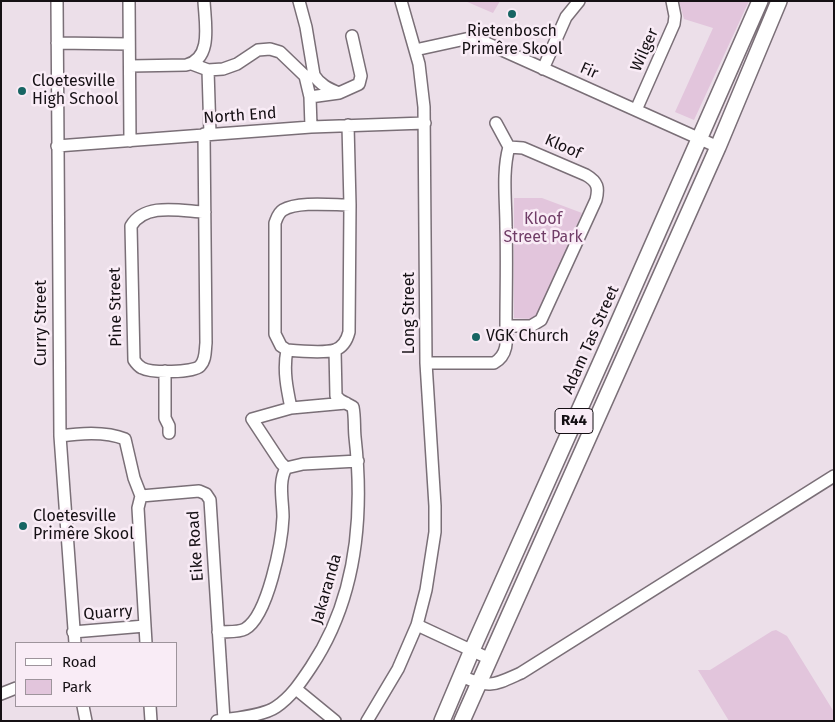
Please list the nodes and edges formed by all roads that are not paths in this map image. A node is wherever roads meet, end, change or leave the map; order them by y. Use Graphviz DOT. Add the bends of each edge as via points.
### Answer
graph roads {
  1 [pos="57,1"];
  2 [pos="129,1"];
  3 [pos="204,1"];
  4 [pos="299,1"];
  5 [pos="401,1"];
  6 [pos="579,1"];
  7 [pos="672,1"];
  8 [pos="760,1"];
  9 [pos="779,1"];
  10 [pos="352,36"];
  11 [pos="57,43"];
  12 [pos="129,44"];
  13 [pos="415,50"];
  14 [pos="192,64"];
  15 [pos="130,66"];
  16 [pos="543,69"];
  17 [pos="208,70"];
  18 [pos="310,76"];
  19 [pos="339,93"];
  20 [pos="310,97"];
  21 [pos="636,110"];
  22 [pos="425,123"];
  23 [pos="496,123"];
  24 [pos="348,125"];
  25 [pos="311,127"];
  26 [pos="207,134"];
  27 [pos="699,138"];
  28 [pos="130,141"];
  29 [pos="58,146"];
  30 [pos="509,146"];
  31 [pos="718,146"];
  32 [pos="350,205"];
  33 [pos="205,212"];
  34 [pos="506,326"];
  35 [pos="287,350"];
  36 [pos="335,350"];
  37 [pos="426,363"];
  38 [pos="165,371"];
  39 [pos="346,403"];
  40 [pos="292,408"];
  41 [pos="170,433"];
  42 [pos="60,436"];
  43 [pos="358,461"];
  44 [pos="286,468"];
  45 [pos="834,476"];
  46 [pos="141,496"];
  47 [pos="416,625"];
  48 [pos="145,626"];
  49 [pos="218,632"];
  50 [pos="74,638"];
  51 [pos="146,642"];
  52 [pos="472,650"];
  53 [pos="490,660"];
  54 [pos="461,676"];
  55 [pos="479,684"];
  56 [pos="15,688"];
  57 [pos="296,689"];
  58 [pos="1,694"];
  59 [pos="84,707"];
  60 [pos="150,707"];
  61 [pos="220,720"];
  62 [pos="86,721"];
  63 [pos="151,721"];
  64 [pos="335,721"];
  65 [pos="367,721"];
  66 [pos="442,721"];
  67 [pos="462,721"];
  1 -- 11 [label="street, Curry Street"];
  2 -- 12 [label="street"];
  3 -- 14 [label="street" via="204,48"];
  4 -- 18 [label="street" via="308,36"];
  5 -- 13 [label="street, Long Street"];
  6 -- 16 [label="street" via="566,17"];
  7 -- 21 [label="street, Wilger" via="674,24"];
  8 -- 27 [label="main road, Adam Tas Street / R44"];
  9 -- 31 [label="main road, R44"];
  10 -- 19 [label="street" via="360,82"];
  11 -- 12 [label="street"];
  11 -- 29 [label="street, Curry Street"];
  12 -- 15 [label="street"];
  13 -- 16 [label="street, Fir" via="470,38"];
  13 -- 22 [label="street, Long Street"];
  14 -- 15 [label="street"];
  14 -- 17 [label="street"];
  15 -- 28 [label="street"];
  16 -- 21 [label="street, Fir"];
  17 -- 18 [label="street" via="231,68 258,50 270,49 280,52"];
  17 -- 26 [label="street, Pine Street"];
  18 -- 19 [label="street"];
  18 -- 20 [label="street"];
  19 -- 20 [label="street"];
  20 -- 25 [label="street"];
  21 -- 27 [label="street, Fir"];
  22 -- 24 [label="street, North End"];
  22 -- 37 [label="street, Long Street"];
  23 -- 30 [label="street"];
  24 -- 25 [label="street, North End"];
  24 -- 32 [label="street"];
  25 -- 26 [label="street, North End"];
  26 -- 28 [label="street, North End"];
  26 -- 33 [label="street, Pine Street"];
  27 -- 31 [label="street, Fir"];
  27 -- 52 [label="main road, Adam Tas Street / R44"];
  28 -- 29 [label="street, North End"];
  29 -- 42 [label="street, Curry Street"];
  30 -- 34 [label="street" via="506,158"];
  30 -- 34 [label="street, Kloof" via="523,148 586,175 595,182 598,192 541,320 531,326"];
  31 -- 53 [label="main road, R44"];
  32 -- 35 [label="street" via="296,206 278,214 275,334 277,341"];
  32 -- 36 [label="street" via="349,332 344,344"];
  33 -- 38 [label="street, Pine Street" via="205,356 197,368"];
  33 -- 38 [label="street, Pine Street" via="151,211 137,217 131,226 134,360 142,368"];
  34 -- 37 [label="street" via="504,354 494,363"];
  35 -- 36 [label="street"];
  35 -- 40 [label="street" via="286,388"];
  36 -- 39 [label="street, Jakaranda" via="336,396"];
  37 -- 47 [label="street, Long Street" via="435,532 426,590"];
  38 -- 41 [label="street" via="165,418"];
  39 -- 40 [label="street"];
  39 -- 43 [label="street, Jakaranda" via="354,410"];
  40 -- 44 [label="street" via="252,419"];
  42 -- 46 [label="street" via="88,433 125,439"];
  42 -- 50 [label="street, Curry Street"];
  43 -- 44 [label="street"];
  43 -- 57 [label="street, Jakaranda" via="359,516 343,602 324,648"];
  44 -- 49 [label="street" via="282,476 283,522 266,598 246,628"];
  45 -- 55 [label="street" via="521,672 500,682"];
  46 -- 48 [label="street" via="138,508"];
  46 -- 49 [label="street, Eike Road" via="194,491 208,496"];
  47 -- 52 [label="street"];
  47 -- 65 [label="street, Long Street" via="398,669"];
  48 -- 50 [label="street, Quarry"];
  48 -- 51 [label="street"];
  49 -- 61 [label="street, Eike Road"];
  52 -- 53 [label="street"];
  52 -- 54 [label="main road, Adam Tas Street / R44"];
  53 -- 55 [label="main road, R44"];
  54 -- 55 [label="street"];
  54 -- 66 [label="main road, Adam Tas Street / R44"];
  55 -- 67 [label="main road, R44"];
  56 -- 58 [label="street"];
  57 -- 61 [label="street, Jakaranda" via="272,710"];
  57 -- 64 [label="street"];
  59 -- 62 [label="street"];
  60 -- 63 [label="street"];
}
